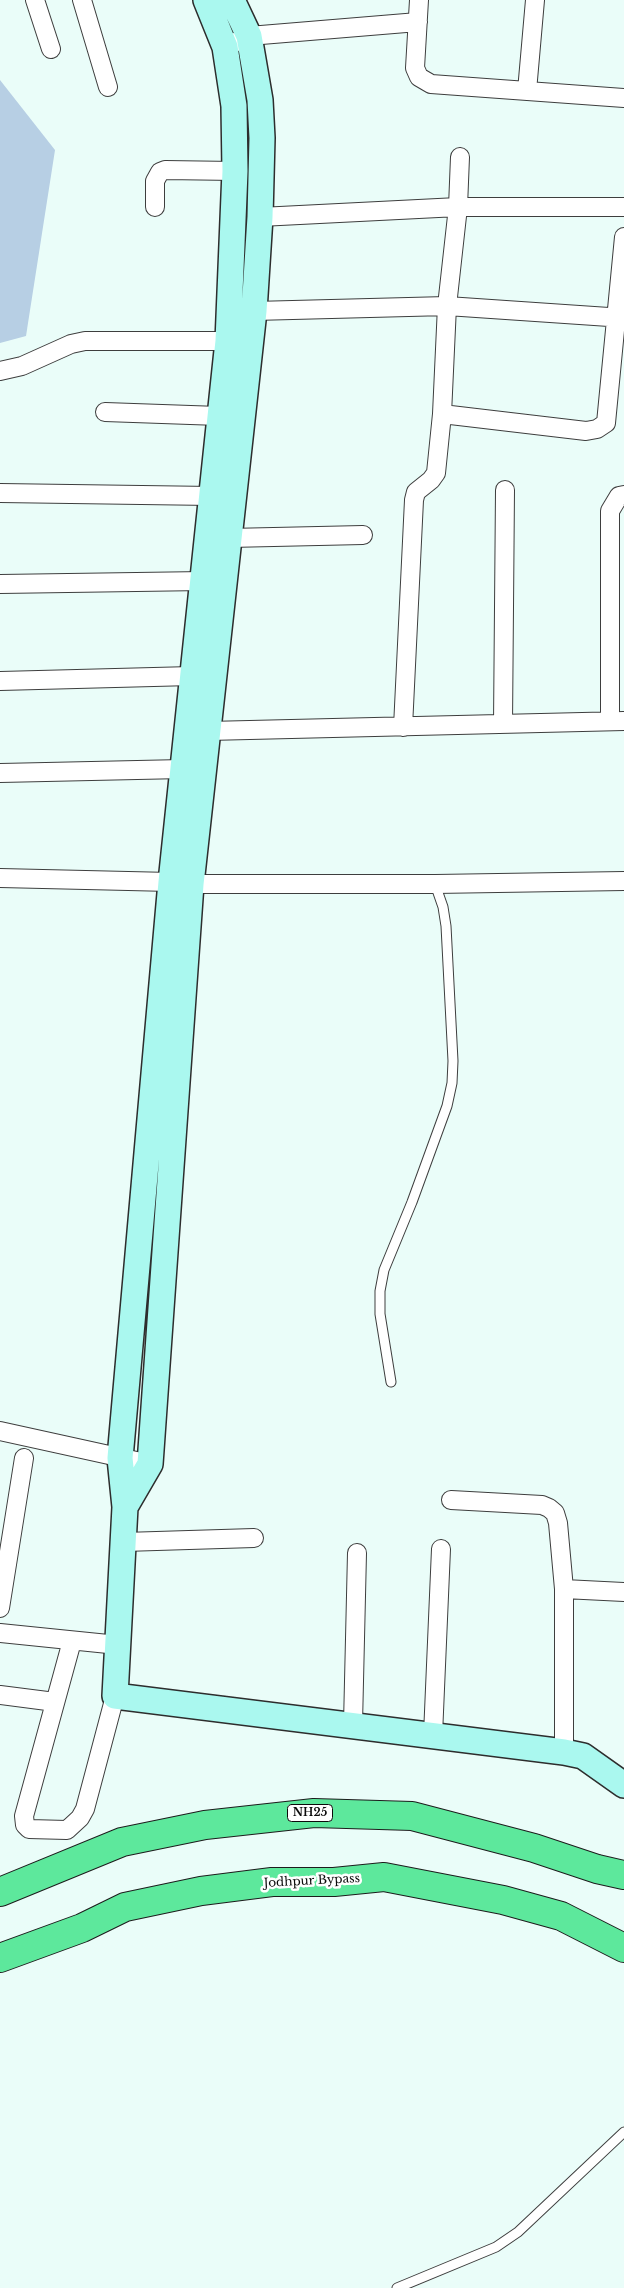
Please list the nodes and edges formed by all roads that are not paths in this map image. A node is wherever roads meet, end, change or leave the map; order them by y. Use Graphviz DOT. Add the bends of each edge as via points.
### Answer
graph roads {
  1 [pos="35,0"];
  2 [pos="82,0"];
  3 [pos="206,0"];
  4 [pos="232,0"];
  5 [pos="419,0"];
  6 [pos="535,0"];
  7 [pos="418,22"];
  8 [pos="248,36"];
  9 [pos="225,47"];
  10 [pos="52,49"];
  11 [pos="108,87"];
  12 [pos="527,91"];
  13 [pos="624,98"];
  14 [pos="460,157"];
  15 [pos="235,171"];
  16 [pos="155,207"];
  17 [pos="458,207"];
  18 [pos="624,207"];
  19 [pos="260,217"];
  20 [pos="624,237"];
  21 [pos="447,306"];
  22 [pos="254,311"];
  23 [pos="620,317"];
  24 [pos="228,341"];
  25 [pos="617,369"];
  26 [pos="0,371"];
  27 [pos="106,412"];
  28 [pos="442,414"];
  29 [pos="219,416"];
  30 [pos="505,490"];
  31 [pos="624,495"];
  32 [pos="0,496"];
  33 [pos="212,496"];
  34 [pos="363,535"];
  35 [pos="229,538"];
  36 [pos="204,581"];
  37 [pos="0,584"];
  38 [pos="617,609"];
  39 [pos="192,676"];
  40 [pos="0,681"];
  41 [pos="617,721"];
  42 [pos="503,724"];
  43 [pos="403,726"];
  44 [pos="208,731"];
  45 [pos="183,769"];
  46 [pos="0,773"];
  47 [pos="0,878"];
  48 [pos="624,881"];
  49 [pos="181,883"];
  50 [pos="435,884"];
  51 [pos="391,1382"];
  52 [pos="0,1431"];
  53 [pos="24,1458"];
  54 [pos="120,1458"];
  55 [pos="150,1464"];
  56 [pos="450,1500"];
  57 [pos="125,1507"];
  58 [pos="7,1515"];
  59 [pos="254,1538"];
  60 [pos="124,1542"];
  61 [pos="441,1549"];
  62 [pos="357,1553"];
  63 [pos="564,1589"];
  64 [pos="624,1592"];
  65 [pos="0,1608"];
  66 [pos="0,1633"];
  67 [pos="72,1641"];
  68 [pos="118,1645"];
  69 [pos="0,1695"];
  70 [pos="114,1696"];
  71 [pos="55,1702"];
  72 [pos="353,1724"];
  73 [pos="433,1735"];
  74 [pos="564,1752"];
  75 [pos="624,1786"];
  76 [pos="624,1875"];
  77 [pos="0,1892"];
  78 [pos="624,1948"];
  79 [pos="0,1958"];
  80 [pos="624,2132"];
  81 [pos="397,2288"];
  1 -- 10 [label="street"];
  2 -- 11 [label="street"];
  3 -- 9 [label="main road"];
  4 -- 8 [label="main road"];
  5 -- 7 [label="street"];
  6 -- 12 [label="street"];
  7 -- 8 [label="street"];
  7 -- 12 [label="street" via="415,68 419,77 431,84"];
  8 -- 9 [label="street"];
  8 -- 19 [label="main road" via="260,100"];
  9 -- 15 [label="main road" via="234,106"];
  12 -- 13 [label="street"];
  14 -- 17 [label="street"];
  15 -- 16 [label="street" via="160,172 155,181"];
  15 -- 24 [label="main road"];
  17 -- 18 [label="street"];
  17 -- 19 [label="street"];
  17 -- 21 [label="street"];
  19 -- 22 [label="main road"];
  20 -- 23 [label="street"];
  21 -- 22 [label="street"];
  21 -- 23 [label="street"];
  21 -- 28 [label="street"];
  22 -- 35 [label="main road"];
  23 -- 25 [label="street"];
  24 -- 26 [label="street" via="84,341 22,366"];
  24 -- 29 [label="main road"];
  25 -- 28 [label="street" via="606,423 597,429 586,431"];
  27 -- 29 [label="street"];
  28 -- 43 [label="street" via="436,473 416,492 414,500"];
  29 -- 33 [label="main road"];
  30 -- 42 [label="street"];
  31 -- 38 [label="street" via="610,511"];
  32 -- 33 [label="street"];
  33 -- 36 [label="main road"];
  34 -- 35 [label="street"];
  35 -- 44 [label="main road"];
  36 -- 37 [label="street"];
  36 -- 39 [label="main road"];
  38 -- 41 [label="street"];
  39 -- 40 [label="street"];
  39 -- 45 [label="main road"];
  41 -- 42 [label="street"];
  42 -- 43 [label="street"];
  43 -- 44 [label="street"];
  44 -- 49 [label="main road"];
  45 -- 46 [label="street"];
  45 -- 49 [label="main road"];
  47 -- 49 [label="street"];
  48 -- 50 [label="street"];
  49 -- 50 [label="street"];
  49 -- 54 [label="main road"];
  49 -- 55 [label="main road"];
  50 -- 51 [label="lane" via="446,926 452,1083 440,1124 384,1270 380,1314"];
  52 -- 54 [label="street"];
  53 -- 58 [label="street"];
  54 -- 55 [label="street"];
  54 -- 57 [label="main road"];
  55 -- 57 [label="main road"];
  56 -- 63 [label="street" via="549,1508 555,1513 558,1523"];
  57 -- 60 [label="main road"];
  58 -- 65 [label="street"];
  59 -- 60 [label="street"];
  60 -- 68 [label="main road"];
  61 -- 73 [label="street"];
  62 -- 72 [label="street"];
  63 -- 64 [label="street"];
  63 -- 74 [label="street"];
  66 -- 67 [label="street"];
  67 -- 68 [label="street"];
  67 -- 71 [label="street"];
  68 -- 70 [label="main road"];
  69 -- 71 [label="street"];
  70 -- 71 [label="street" via="80,1818 67,1830 35,1830 25,1825 24,1816"];
  70 -- 72 [label="main road"];
  72 -- 73 [label="main road"];
  73 -- 74 [label="main road"];
  74 -- 75 [label="main road" via="583,1756"];
  76 -- 77 [label="highway, NH25" via="412,1816 314,1813 205,1825 122,1842"];
  78 -- 79 [label="highway, Jodhpur Bypass" via="561,1916 502,1900 384,1877 334,1882 272,1882 201,1891 125,1907 82,1928"];
  80 -- 81 [label="lane" via="518,2232 496,2247"];
}
